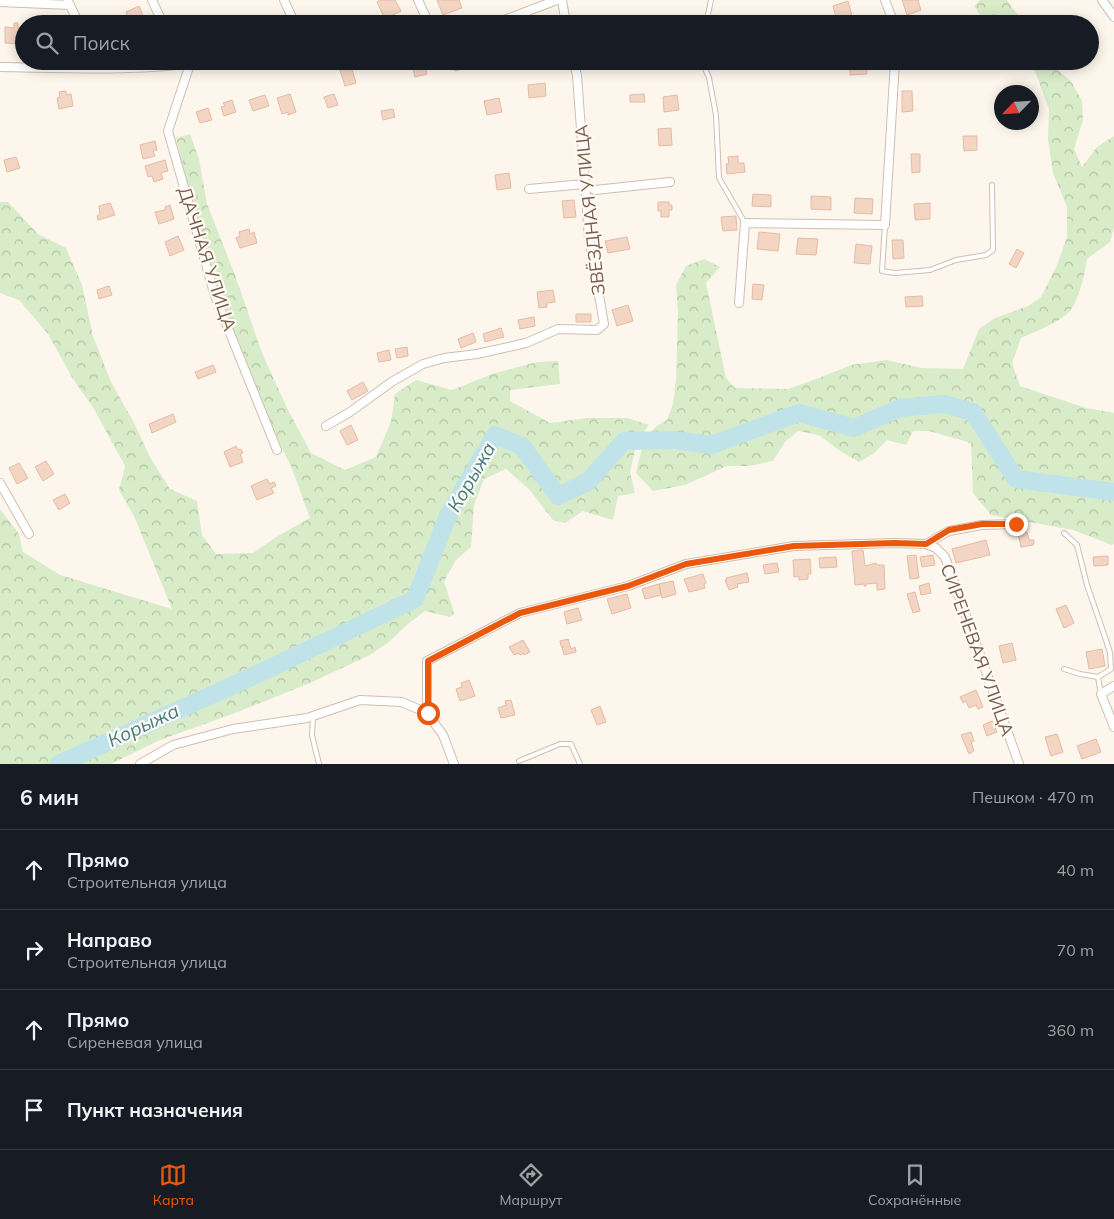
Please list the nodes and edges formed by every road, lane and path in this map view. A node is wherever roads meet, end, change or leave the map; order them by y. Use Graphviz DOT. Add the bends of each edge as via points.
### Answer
graph roads {
  1 [pos="152,0"];
  2 [pos="284,0"];
  3 [pos="418,0"];
  4 [pos="562,0"];
  5 [pos="711,0"];
  6 [pos="885,0"];
  7 [pos="1102,0"];
  8 [pos="554,1"];
  9 [pos="0,2"];
  10 [pos="69,2"];
  11 [pos="74,15"];
  12 [pos="159,15"];
  13 [pos="291,15"];
  14 [pos="425,15"];
  15 [pos="517,15"];
  16 [pos="564,15"];
  17 [pos="708,15"];
  18 [pos="891,15"];
  19 [pos="1114,17"];
  20 [pos="0,67"];
  21 [pos="15,67"];
  22 [pos="188,70"];
  23 [pos="576,70"];
  24 [pos="706,70"];
  25 [pos="894,70"];
  26 [pos="670,182"];
  27 [pos="584,184"];
  28 [pos="992,185"];
  29 [pos="529,189"];
  30 [pos="745,223"];
  31 [pos="885,226"];
  32 [pos="739,303"];
  33 [pos="326,426"];
  34 [pos="278,450"];
  35 [pos="0,483"];
  36 [pos="1016,524"];
  37 [pos="1064,533"];
  38 [pos="29,534"];
  39 [pos="926,544"];
  40 [pos="1064,669"];
  41 [pos="1098,677"];
  42 [pos="1114,686"];
  43 [pos="1102,694"];
  44 [pos="428,713"];
  45 [pos="313,716"];
  46 [pos="1114,728"];
  47 [pos="519,761"];
  48 [pos="140,764"];
  49 [pos="320,764"];
  50 [pos="454,764"];
  51 [pos="580,764"];
  52 [pos="1019,764"];
  1 -- 12 [label="street"];
  2 -- 13 [label="street"];
  3 -- 14 [label="street"];
  4 -- 16 [label="street"];
  5 -- 17 [label="lane"];
  6 -- 18 [label="street"];
  7 -- 19 [label="street"];
  8 -- 15 [label="street"];
  9 -- 10 [label="street"];
  10 -- 11 [label="street"];
  20 -- 21 [label="street"];
  22 -- 34 [label="street, ДАЧНАЯ УЛИЦА" via="168,131 215,296"];
  23 -- 27 [label="street, ЗВЁЗДНАЯ УЛИЦА"];
  24 -- 30 [label="lane" via="716,115 718,178"];
  25 -- 31 [label="street"];
  26 -- 27 [label="street" via="595,190"];
  27 -- 29 [label="street"];
  27 -- 33 [label="street, ЗВЁЗДНАЯ УЛИЦА" via="589,238 604,324 597,330 558,329 526,343 423,364"];
  28 -- 31 [label="lane" via="993,250 986,256 956,260 930,270 882,271"];
  30 -- 31 [label="street"];
  30 -- 32 [label="street"];
  35 -- 38 [label="street"];
  36 -- 39 [label="street, СИРЕНЕВАЯ УЛИЦА" via="982,524 949,530"];
  37 -- 41 [label="lane" via="1077,545 1110,653 1111,669"];
  39 -- 44 [label="street, СИРЕНЕВАЯ УЛИЦА" via="794,546 686,564 628,586 520,613 428,661"];
  39 -- 52 [label="street, СИРЕНЕВАЯ УЛИЦА" via="945,557"];
  40 -- 41 [label="lane"];
  41 -- 43 [label="lane"];
  42 -- 43 [label="street"];
  43 -- 46 [label="street"];
  44 -- 45 [label="street" via="402,702 360,700"];
  44 -- 50 [label="street" via="443,735"];
  45 -- 48 [label="street" via="233,729 174,745"];
  45 -- 49 [label="lane" via="312,734"];
  47 -- 51 [label="lane" via="560,744 571,744"];
}
